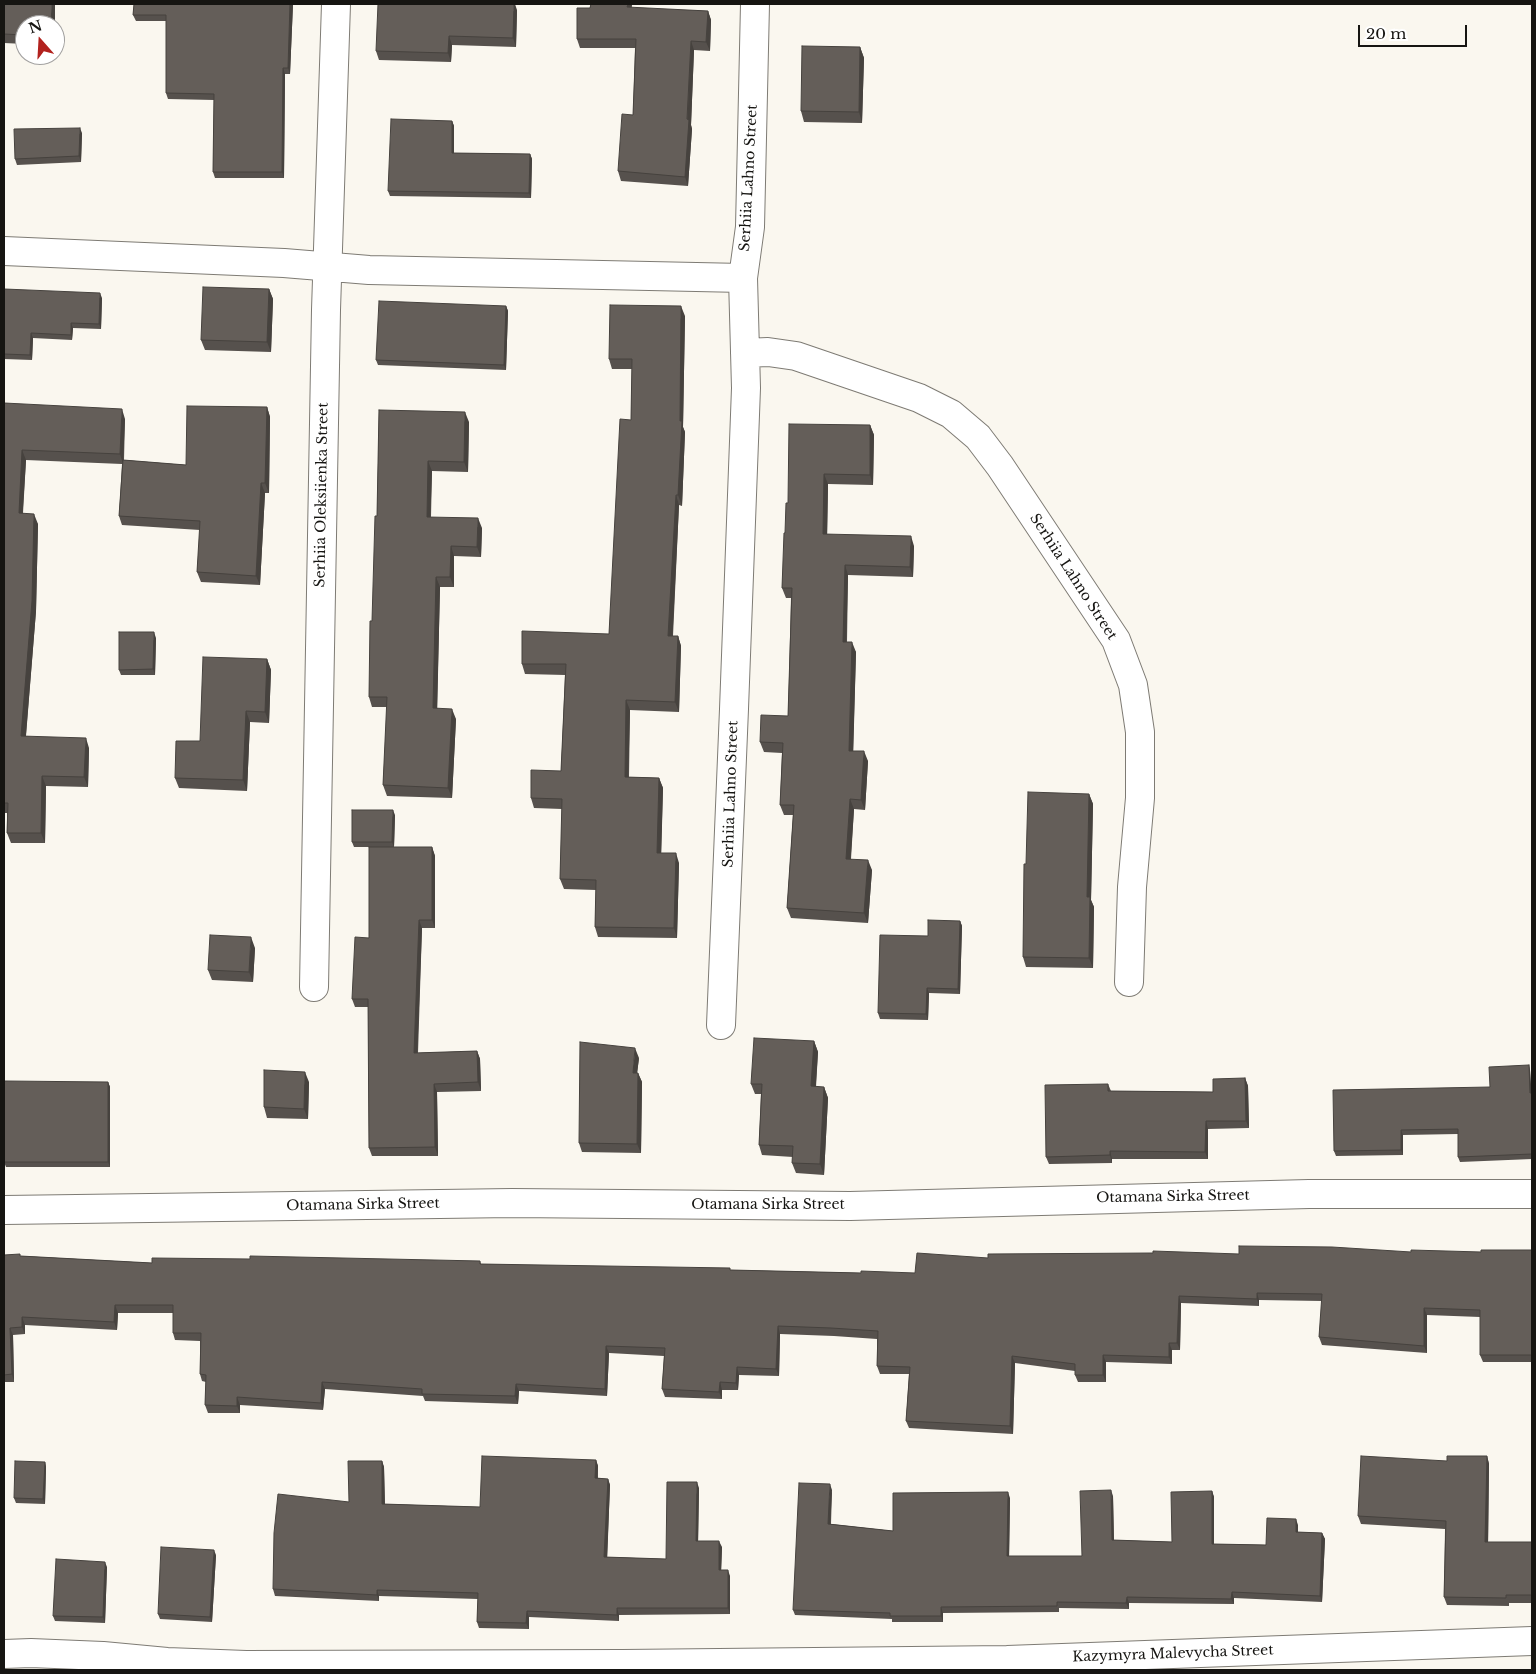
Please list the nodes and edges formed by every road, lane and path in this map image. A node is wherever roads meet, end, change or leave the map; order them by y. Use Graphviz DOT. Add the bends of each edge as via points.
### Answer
graph roads {
  1 [pos="336,4"];
  2 [pos="755,4"];
  3 [pos="4,252"];
  4 [pos="327,266"];
  5 [pos="743,278"];
  6 [pos="745,353"];
  7 [pos="1129,982"];
  8 [pos="314,987"];
  9 [pos="721,1025"];
  10 [pos="1532,1194"];
  11 [pos="4,1210"];
  12 [pos="1532,1641"];
  13 [pos="4,1654"];
  14 [pos="1049,1664"];
  1 -- 4 [label="street, Serhiia Oleksiienka Street"];
  2 -- 5 [label="street, Serhiia Lahno Street" via="750,227"];
  3 -- 4 [label="street"];
  4 -- 5 [label="street" via="369,270"];
  4 -- 8 [label="street, Serhiia Oleksiienka Street"];
  5 -- 6 [label="street, Serhiia Lahno Street"];
  6 -- 7 [label="street, Serhiia Lahno Street" via="796,356 919,398 951,414 978,437 1000,466 1116,640 1133,685 1140,732 1140,798 1132,887"];
  6 -- 9 [label="street, Serhiia Lahno Street"];
  10 -- 11 [label="street, Otamana Sirka Street" via="1309,1194 850,1206 512,1203"];
  12 -- 14 [label="street, Kazymyra Malevycha Street"];
  13 -- 14 [label="street, Kazymyra Malevycha Street" via="246,1665 1006,1660"];
}
